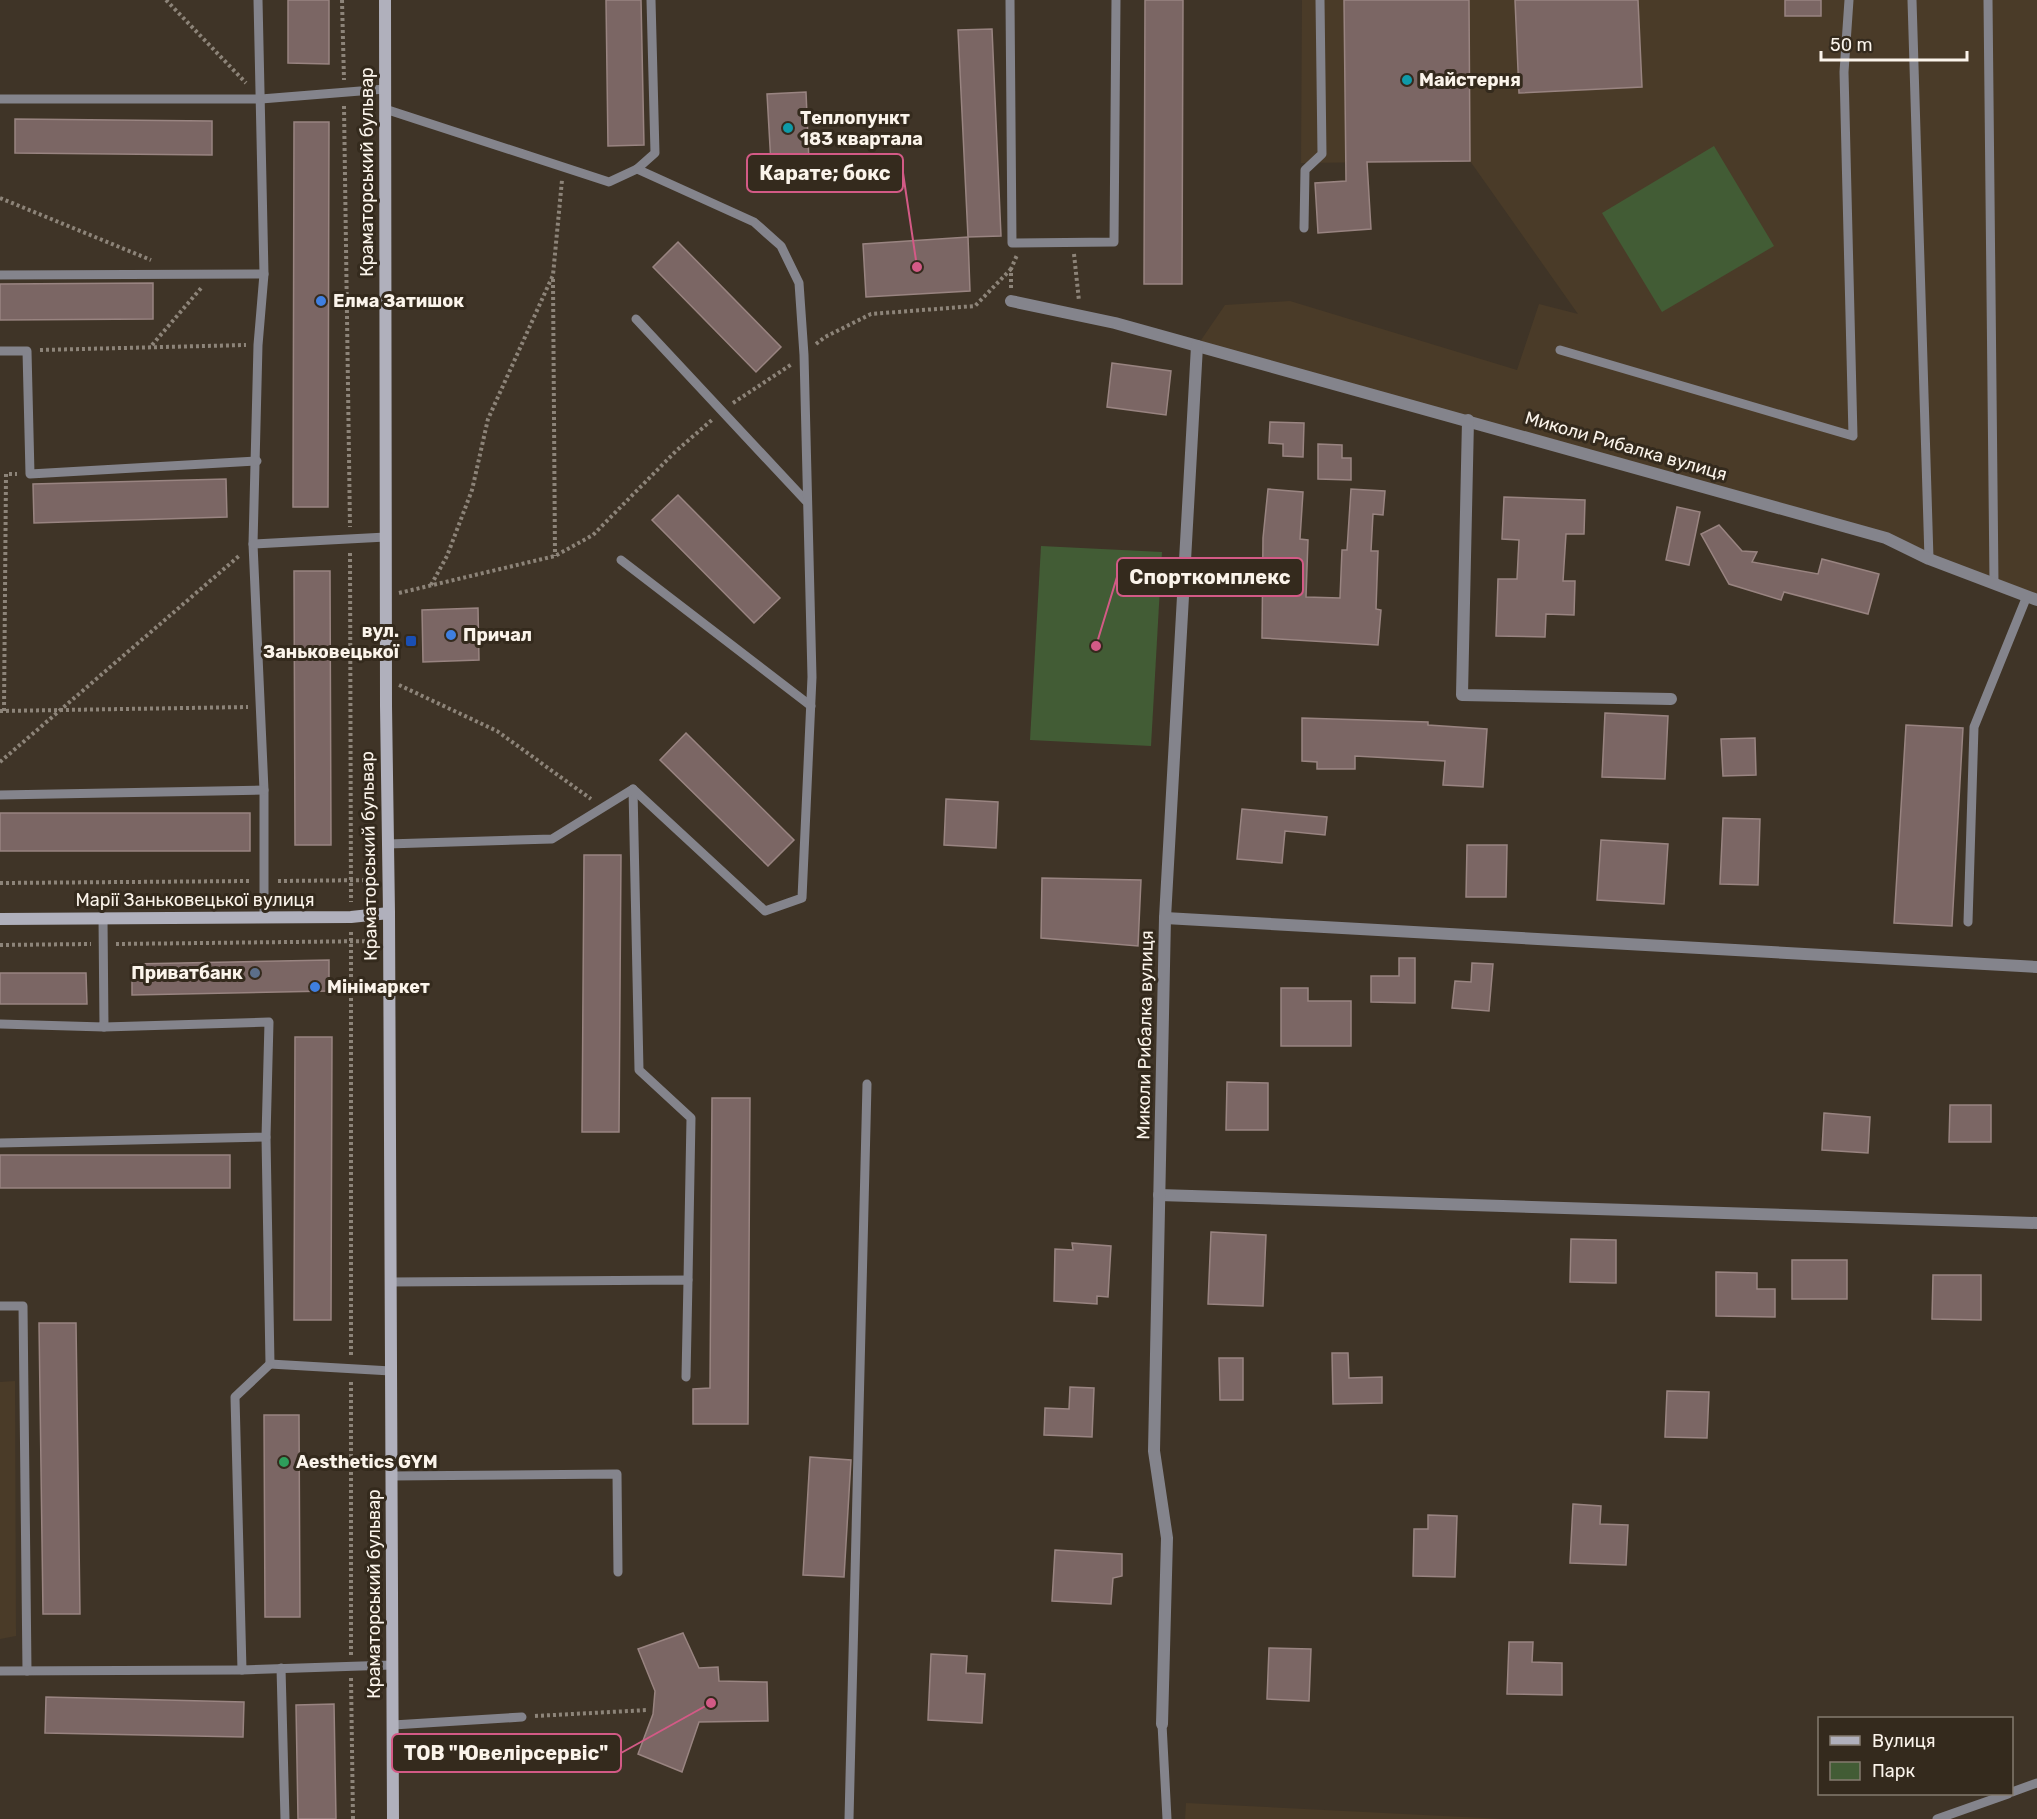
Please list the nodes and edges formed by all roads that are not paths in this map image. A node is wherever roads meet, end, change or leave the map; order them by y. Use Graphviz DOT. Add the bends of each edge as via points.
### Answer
graph roads {
  1 [pos="258,0"];
  2 [pos="385,0"];
  3 [pos="651,0"];
  4 [pos="1010,0"];
  5 [pos="1116,0"];
  6 [pos="1320,0"];
  7 [pos="1849,0"];
  8 [pos="1912,0"];
  9 [pos="1988,0"];
  10 [pos="385,89"];
  11 [pos="0,99"];
  12 [pos="261,99"];
  13 [pos="385,109"];
  14 [pos="637,169"];
  15 [pos="1304,228"];
  16 [pos="264,274"];
  17 [pos="0,275"];
  18 [pos="1011,301"];
  19 [pos="636,319"];
  20 [pos="1197,346"];
  21 [pos="1560,350"];
  22 [pos="0,351"];
  23 [pos="1467,420"];
  24 [pos="257,461"];
  25 [pos="806,501"];
  26 [pos="386,537"];
  27 [pos="253,544"];
  28 [pos="1929,559"];
  29 [pos="621,560"];
  30 [pos="1994,583"];
  31 [pos="2032,598"];
  32 [pos="1671,699"];
  33 [pos="811,706"];
  34 [pos="633,789"];
  35 [pos="264,790"];
  36 [pos="0,795"];
  37 [pos="387,844"];
  38 [pos="389,913"];
  39 [pos="264,917"];
  40 [pos="103,918"];
  41 [pos="1165,918"];
  42 [pos="0,919"];
  43 [pos="1968,922"];
  44 [pos="2037,967"];
  45 [pos="0,1024"];
  46 [pos="104,1028"];
  47 [pos="867,1084"];
  48 [pos="266,1137"];
  49 [pos="0,1143"];
  50 [pos="1159,1195"];
  51 [pos="2037,1223"];
  52 [pos="688,1280"];
  53 [pos="390,1282"];
  54 [pos="0,1306"];
  55 [pos="270,1364"];
  56 [pos="391,1371"];
  57 [pos="686,1377"];
  58 [pos="391,1476"];
  59 [pos="618,1572"];
  60 [pos="392,1665"];
  61 [pos="281,1668"];
  62 [pos="242,1670"];
  63 [pos="0,1671"];
  64 [pos="27,1671"];
  65 [pos="522,1717"];
  66 [pos="1161,1724"];
  67 [pos="393,1725"];
  68 [pos="2037,1783"];
  69 [pos="2013,1792"];
  70 [pos="2004,1795"];
  71 [pos="285,1819"];
  72 [pos="393,1819"];
  73 [pos="849,1819"];
  74 [pos="1167,1819"];
  75 [pos="1938,1819"];
  1 -- 12 [label="lane"];
  2 -- 10 [label="street, Краматорський бульвар"];
  3 -- 14 [label="lane" via="655,153"];
  4 -- 5 [label="lane" via="1012,243 1073,243 1114,242"];
  6 -- 15 [label="lane" via="1322,154 1305,170"];
  7 -- 21 [label="lane" via="1844,72 1853,436"];
  8 -- 28 [label="lane"];
  9 -- 30 [label="lane"];
  10 -- 12 [label="lane"];
  10 -- 13 [label="street, Краматорський бульвар"];
  11 -- 12 [label="lane"];
  12 -- 16 [label="lane"];
  13 -- 14 [label="lane" via="609,182"];
  13 -- 26 [label="street, Краматорський бульвар"];
  14 -- 25 [label="lane" via="754,222 782,246 799,283"];
  16 -- 17 [label="lane"];
  16 -- 24 [label="lane" via="258,345"];
  18 -- 20 [label="street, Миколи Рибалка вулиця" via="1115,322"];
  19 -- 25 [label="lane"];
  20 -- 23 [label="street, Миколи Рибалка вулиця"];
  20 -- 41 [label="street, Миколи Рибалка вулиця"];
  22 -- 24 [label="lane" via="27,351 30,474"];
  23 -- 28 [label="street, Миколи Рибалка вулиця" via="1886,538"];
  23 -- 32 [label="street" via="1462,695"];
  24 -- 27 [label="lane"];
  25 -- 33 [label="lane"];
  26 -- 27 [label="lane"];
  26 -- 37 [label="street, Краматорський бульвар"];
  27 -- 35 [label="lane"];
  28 -- 30 [label="street, Миколи Рибалка вулиця"];
  29 -- 33 [label="lane"];
  30 -- 31 [label="street, Миколи Рибалка вулиця"];
  31 -- 43 [label="lane" via="1974,727"];
  33 -- 34 [label="lane" via="801,898 765,911"];
  34 -- 37 [label="lane" via="552,839"];
  34 -- 52 [label="lane" via="639,1070 691,1118"];
  35 -- 36 [label="lane"];
  35 -- 39 [label="lane"];
  37 -- 38 [label="street, Краматорський бульвар"];
  38 -- 39 [label="street, Марії Заньковецької вулиця"];
  38 -- 53 [label="street, Краматорський бульвар"];
  39 -- 40 [label="street, Марії Заньковецької вулиця"];
  40 -- 42 [label="street, Марії Заньковецької вулиця"];
  40 -- 46 [label="lane"];
  41 -- 44 [label="street"];
  41 -- 50 [label="street, Миколи Рибалка вулиця"];
  45 -- 46 [label="lane"];
  46 -- 48 [label="lane" via="269,1022"];
  47 -- 73 [label="lane"];
  48 -- 49 [label="lane"];
  48 -- 55 [label="lane"];
  50 -- 51 [label="street"];
  50 -- 66 [label="street, Миколи Рибалка вулиця" via="1154,1451 1167,1538"];
  52 -- 53 [label="lane"];
  52 -- 57 [label="lane"];
  53 -- 56 [label="street, Краматорський бульвар"];
  54 -- 64 [label="lane" via="23,1306"];
  55 -- 56 [label="lane"];
  55 -- 62 [label="lane" via="235,1397"];
  56 -- 58 [label="street, Краматорський бульвар"];
  58 -- 59 [label="lane" via="617,1474"];
  58 -- 60 [label="street, Краматорський бульвар"];
  60 -- 61 [label="lane"];
  60 -- 67 [label="street, Краматорський бульвар"];
  61 -- 62 [label="lane"];
  61 -- 71 [label="lane"];
  62 -- 64 [label="lane"];
  63 -- 64 [label="lane"];
  65 -- 67 [label="lane"];
  66 -- 74 [label="lane"];
  67 -- 72 [label="street, Краматорський бульвар"];
  68 -- 69 [label="lane"];
  70 -- 75 [label="lane"];
}
